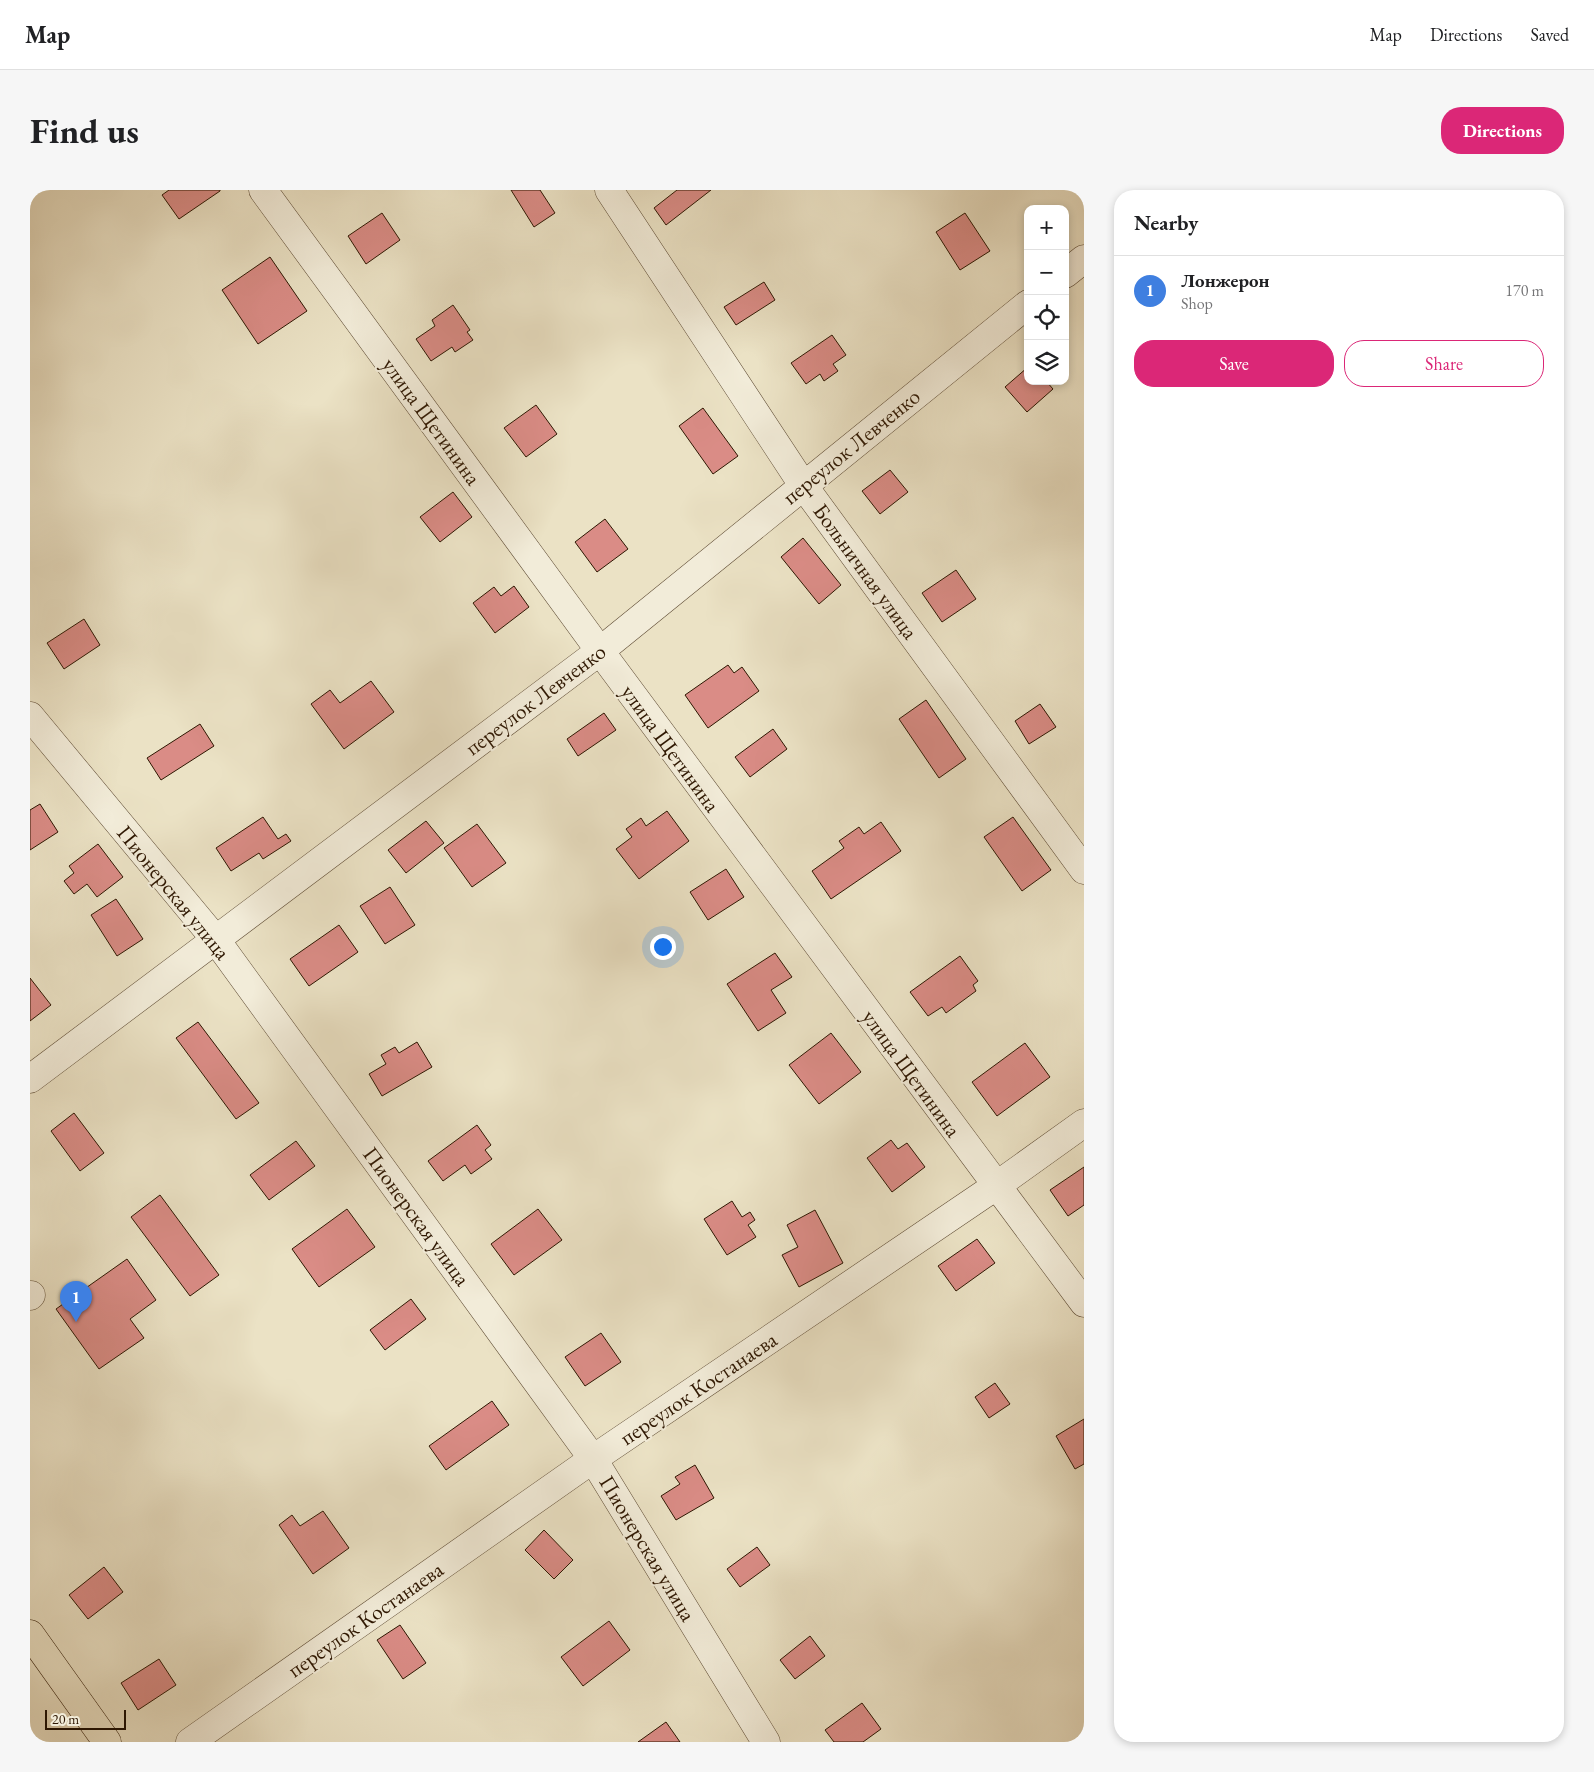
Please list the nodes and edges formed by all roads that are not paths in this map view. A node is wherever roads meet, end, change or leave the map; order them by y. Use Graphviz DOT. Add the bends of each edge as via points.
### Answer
graph roads {
  1 [pos="263,190"];
  2 [pos="609,190"];
  3 [pos="1084,259"];
  4 [pos="1069,271"];
  5 [pos="1024,307"];
  6 [pos="803,485"];
  7 [pos="600,650"];
  8 [pos="33,726"];
  9 [pos="1084,870"];
  10 [pos="216,940"];
  11 [pos="30,1080"];
  12 [pos="1084,1123"];
  13 [pos="996,1186"];
  14 [pos="1084,1303"];
  15 [pos="593,1459"];
  16 [pos="30,1634"];
  17 [pos="107,1742"];
  18 [pos="190,1742"];
  19 [pos="766,1742"];
  1 -- 7 [label="street, улица Щетинина"];
  2 -- 6 [label="street, Больничная улица"];
  3 -- 4 [label="street"];
  5 -- 6 [label="street, переулок Левченко"];
  6 -- 7 [label="street, переулок Левченко"];
  6 -- 9 [label="street, Больничная улица"];
  7 -- 10 [label="street, переулок Левченко"];
  7 -- 13 [label="street, улица Щетинина"];
  8 -- 10 [label="street, Пионерская улица"];
  10 -- 11 [label="street, переулок Левченко"];
  10 -- 15 [label="street, Пионерская улица"];
  12 -- 13 [label="street, переулок Костанаева"];
  13 -- 14 [label="street, улица Щетинина"];
  13 -- 15 [label="street, переулок Костанаева"];
  15 -- 18 [label="street, переулок Костанаева"];
  15 -- 19 [label="street, Пионерская улица"];
  16 -- 17 [label="main road"];
}
